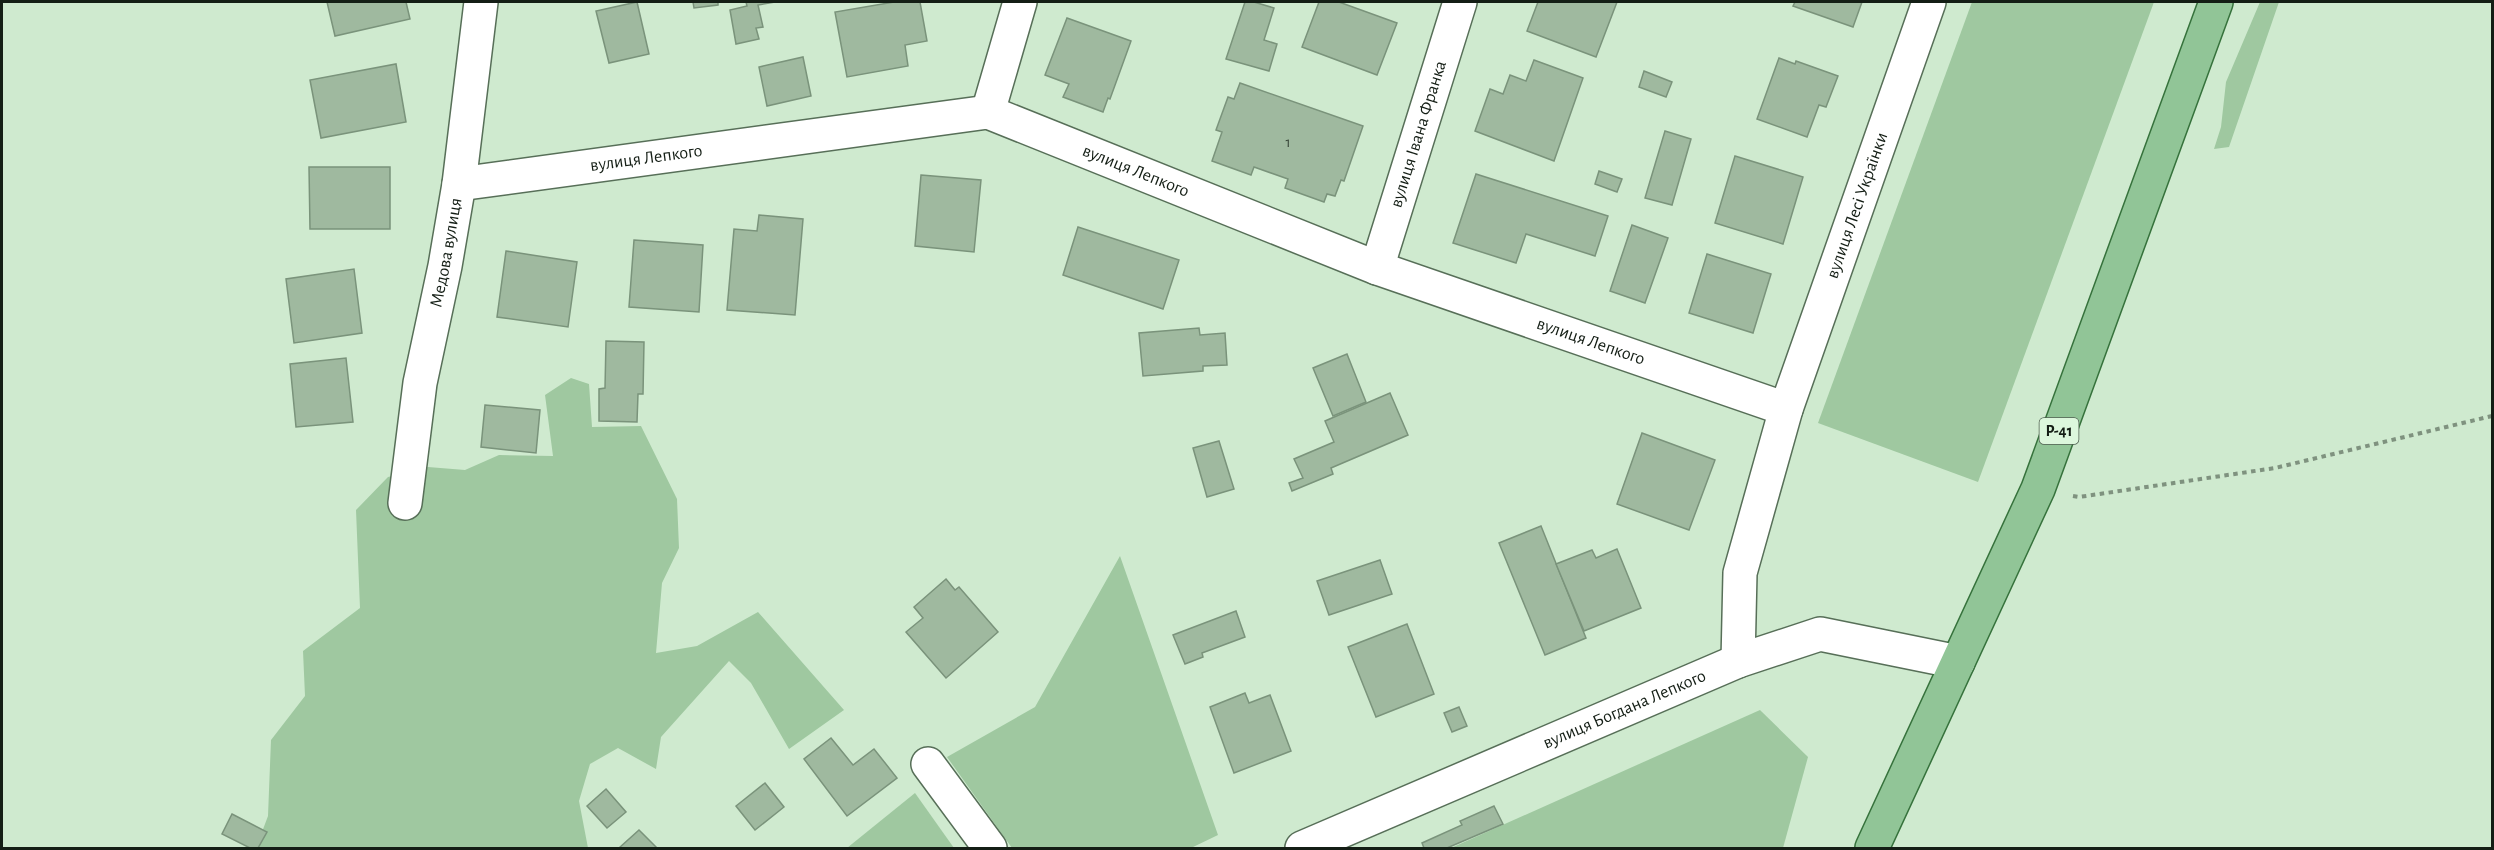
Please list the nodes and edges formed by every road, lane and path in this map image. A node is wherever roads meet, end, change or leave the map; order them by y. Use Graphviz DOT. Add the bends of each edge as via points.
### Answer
graph roads {
  1 [pos="481,2"];
  2 [pos="1020,2"];
  3 [pos="1460,2"];
  4 [pos="1929,2"];
  5 [pos="2216,2"];
  6 [pos="988,112"];
  7 [pos="459,184"];
  8 [pos="1377,268"];
  9 [pos="1786,409"];
  10 [pos="2493,416"];
  11 [pos="2038,489"];
  12 [pos="405,503"];
  13 [pos="1738,661"];
  14 [pos="1959,662"];
  15 [pos="928,764"];
  16 [pos="990,849"];
  17 [pos="1302,849"];
  18 [pos="1872,849"];
  1 -- 7 [label="street, Медова вулиця"];
  2 -- 6 [label="street"];
  3 -- 8 [label="street, вулиця Івана Франка"];
  4 -- 9 [label="street, вулиця Лесі Українки"];
  5 -- 11 [label="main road, Р-41"];
  6 -- 7 [label="street, вулиця Лепкого"];
  6 -- 8 [label="street, вулиця Лепкого"];
  7 -- 12 [label="street, Медова вулиця" via="420,383"];
  8 -- 9 [label="street, вулиця Лепкого"];
  9 -- 13 [label="street, вулиця Лесі Українки" via="1740,573"];
  10 -- 11 [label="path" via="2275,468 2079,497"];
  11 -- 14 [label="main road, Р-41"];
  13 -- 14 [label="street, вулиця Богдана Лепкого" via="1820,634"];
  13 -- 17 [label="street, вулиця Богдана Лепкого"];
  14 -- 18 [label="main road, Р-41"];
  15 -- 16 [label="street"];
}
